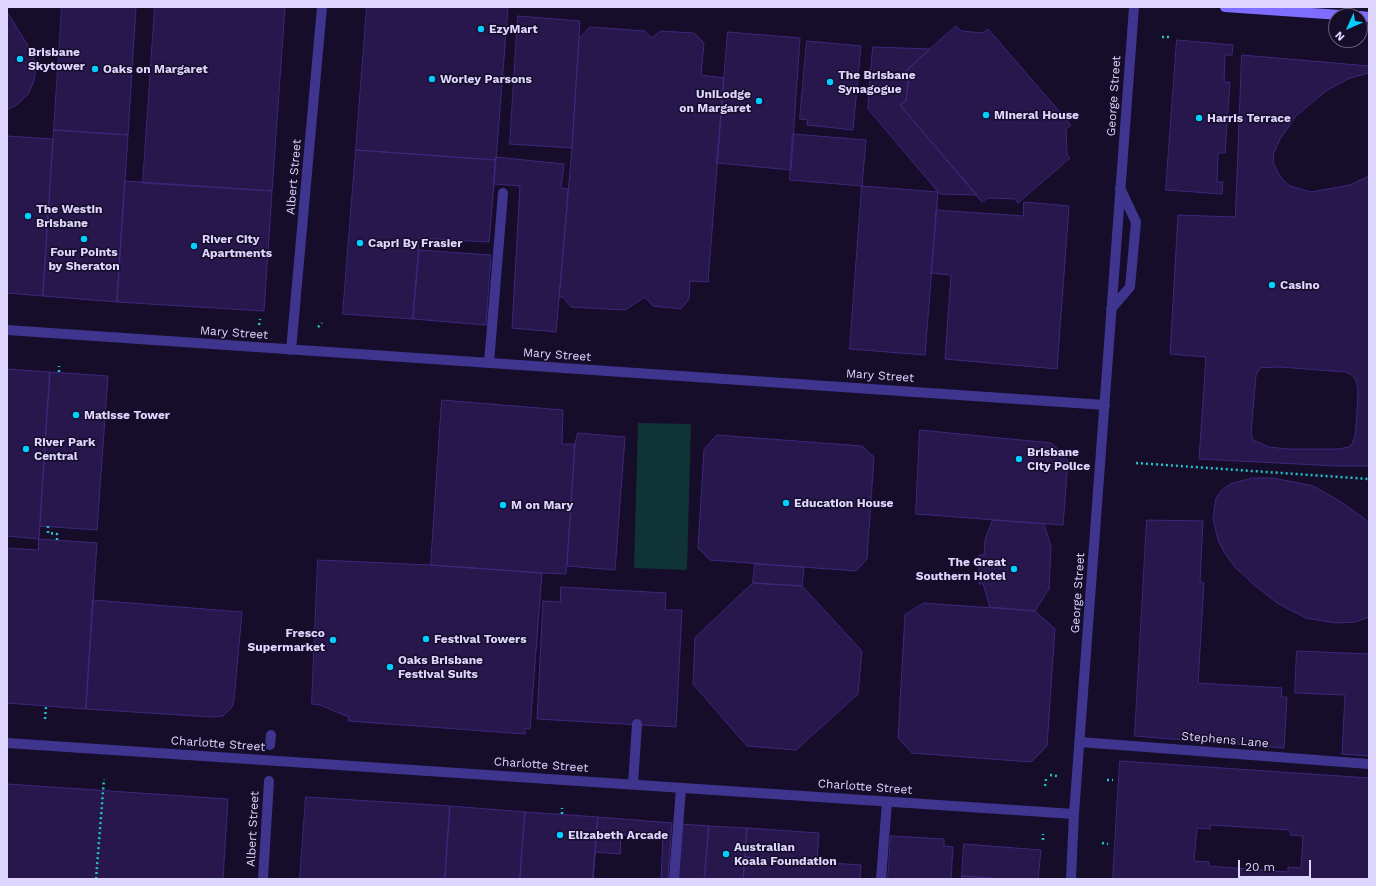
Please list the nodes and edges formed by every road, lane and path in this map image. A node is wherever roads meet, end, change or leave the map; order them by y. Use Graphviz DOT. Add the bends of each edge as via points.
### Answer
graph roads {
  1 [pos="322,7"];
  2 [pos="1134,7"];
  3 [pos="1225,7"];
  4 [pos="1328,14"];
  5 [pos="1162,37"];
  6 [pos="1169,37"];
  7 [pos="1120,188"];
  8 [pos="503,193"];
  9 [pos="1111,309"];
  10 [pos="260,319"];
  11 [pos="322,323"];
  12 [pos="259,325"];
  13 [pos="318,327"];
  14 [pos="7,330"];
  15 [pos="292,350"];
  16 [pos="489,363"];
  17 [pos="59,366"];
  18 [pos="59,372"];
  19 [pos="1105,405"];
  20 [pos="1136,463"];
  21 [pos="1369,479"];
  22 [pos="48,526"];
  23 [pos="56,540"];
  24 [pos="46,706"];
  25 [pos="45,719"];
  26 [pos="637,724"];
  27 [pos="1080,742"];
  28 [pos="7,743"];
  29 [pos="1369,764"];
  30 [pos="1050,775"];
  31 [pos="1057,776"];
  32 [pos="104,779"];
  33 [pos="1046,779"];
  34 [pos="1107,780"];
  35 [pos="1113,780"];
  36 [pos="268,781"];
  37 [pos="633,784"];
  38 [pos="1045,786"];
  39 [pos="681,788"];
  40 [pos="887,802"];
  41 [pos="562,808"];
  42 [pos="562,814"];
  43 [pos="1074,814"];
  44 [pos="1043,834"];
  45 [pos="1043,840"];
  46 [pos="1102,843"];
  47 [pos="1108,844"];
  48 [pos="96,879"];
  49 [pos="264,879"];
  50 [pos="674,879"];
  51 [pos="881,879"];
  52 [pos="1071,879"];
  1 -- 15 [label="street, Albert Street"];
  2 -- 7 [label="street, George Street"];
  3 -- 4 [label="main road"];
  5 -- 6 [label="path"];
  7 -- 9 [label="street, George Street"];
  7 -- 9 [label="street, George Street" via="1136,222 1130,287"];
  8 -- 16 [label="street"];
  9 -- 19 [label="street, George Street"];
  10 -- 12 [label="path"];
  11 -- 13 [label="path"];
  14 -- 15 [label="street, Mary Street"];
  15 -- 16 [label="street, Mary Street"];
  16 -- 19 [label="street, Mary Street"];
  17 -- 18 [label="path"];
  19 -- 27 [label="street, George Street"];
  20 -- 21 [label="path"];
  22 -- 23 [label="path" via="48,533 57,534"];
  24 -- 25 [label="path"];
  26 -- 37 [label="street"];
  27 -- 29 [label="street, Stephens Lane"];
  27 -- 43 [label="street, George Street"];
  28 -- 37 [label="street, Charlotte Street"];
  30 -- 31 [label="path"];
  32 -- 48 [label="path"];
  33 -- 38 [label="path"];
  34 -- 35 [label="path"];
  36 -- 49 [label="street, Albert Street"];
  37 -- 39 [label="street, Charlotte Street"];
  39 -- 40 [label="street, Charlotte Street"];
  39 -- 50 [label="street"];
  40 -- 43 [label="street, Charlotte Street"];
  40 -- 51 [label="street"];
  41 -- 42 [label="path"];
  43 -- 52 [label="street, George Street"];
  44 -- 45 [label="path"];
  46 -- 47 [label="path"];
}
